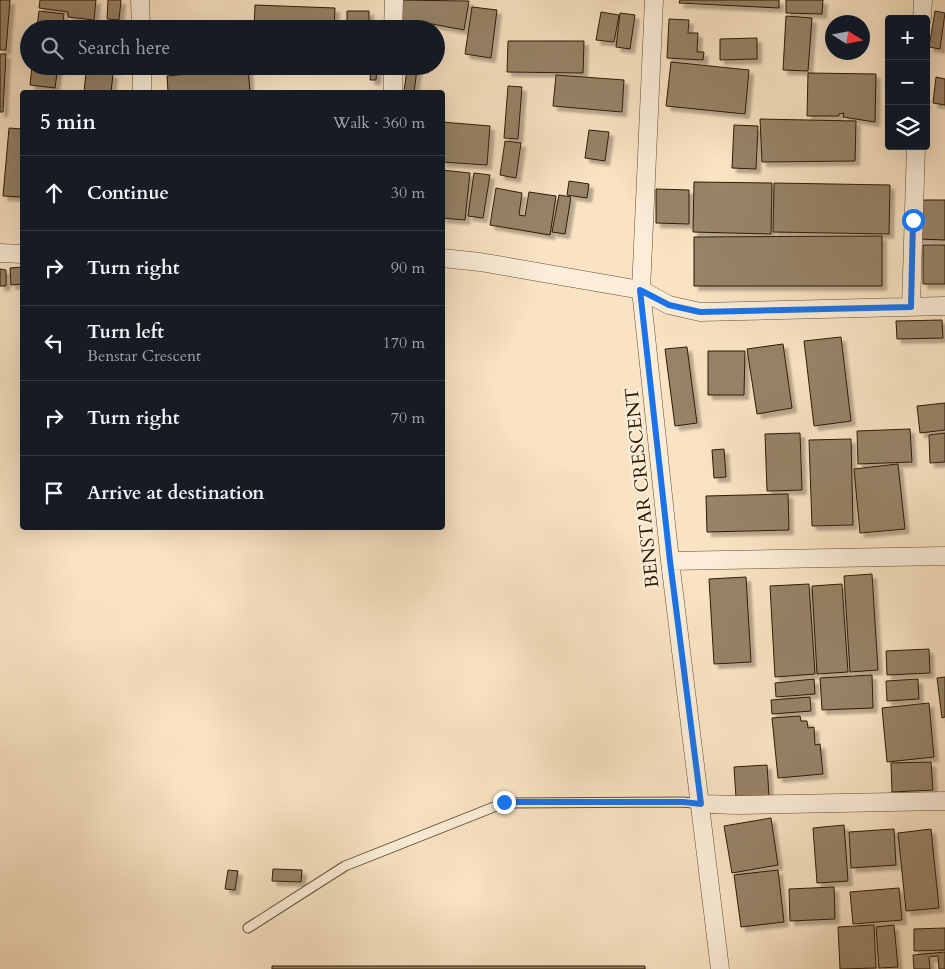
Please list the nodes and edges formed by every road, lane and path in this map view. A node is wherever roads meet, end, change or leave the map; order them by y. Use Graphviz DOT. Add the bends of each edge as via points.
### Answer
graph roads {
  1 [pos="140,0"];
  2 [pos="394,0"];
  3 [pos="654,0"];
  4 [pos="923,0"];
  5 [pos="922,15"];
  6 [pos="141,20"];
  7 [pos="394,20"];
  8 [pos="142,75"];
  9 [pos="393,75"];
  10 [pos="142,90"];
  11 [pos="393,90"];
  12 [pos="916,150"];
  13 [pos="0,253"];
  14 [pos="20,254"];
  15 [pos="445,258"];
  16 [pos="640,290"];
  17 [pos="945,306"];
  18 [pos="911,307"];
  19 [pos="945,556"];
  20 [pos="670,561"];
  21 [pos="945,801"];
  22 [pos="701,804"];
  23 [pos="248,928"];
  24 [pos="720,969"];
  1 -- 6 [label="street"];
  2 -- 7 [label="street"];
  3 -- 16 [label="street, BENSTAR CRESCENT"];
  4 -- 5 [label="street"];
  8 -- 10 [label="street"];
  9 -- 11 [label="street"];
  12 -- 18 [label="street"];
  13 -- 14 [label="street"];
  15 -- 16 [label="street"];
  16 -- 18 [label="street" via="669,305 700,312"];
  16 -- 20 [label="street, BENSTAR CRESCENT"];
  17 -- 18 [label="street"];
  19 -- 20 [label="street"];
  20 -- 22 [label="street, BENSTAR CRESCENT"];
  21 -- 22 [label="street"];
  22 -- 23 [label="lane" via="504,802 344,866"];
  22 -- 24 [label="street, BENSTAR CRESCENT"];
}
